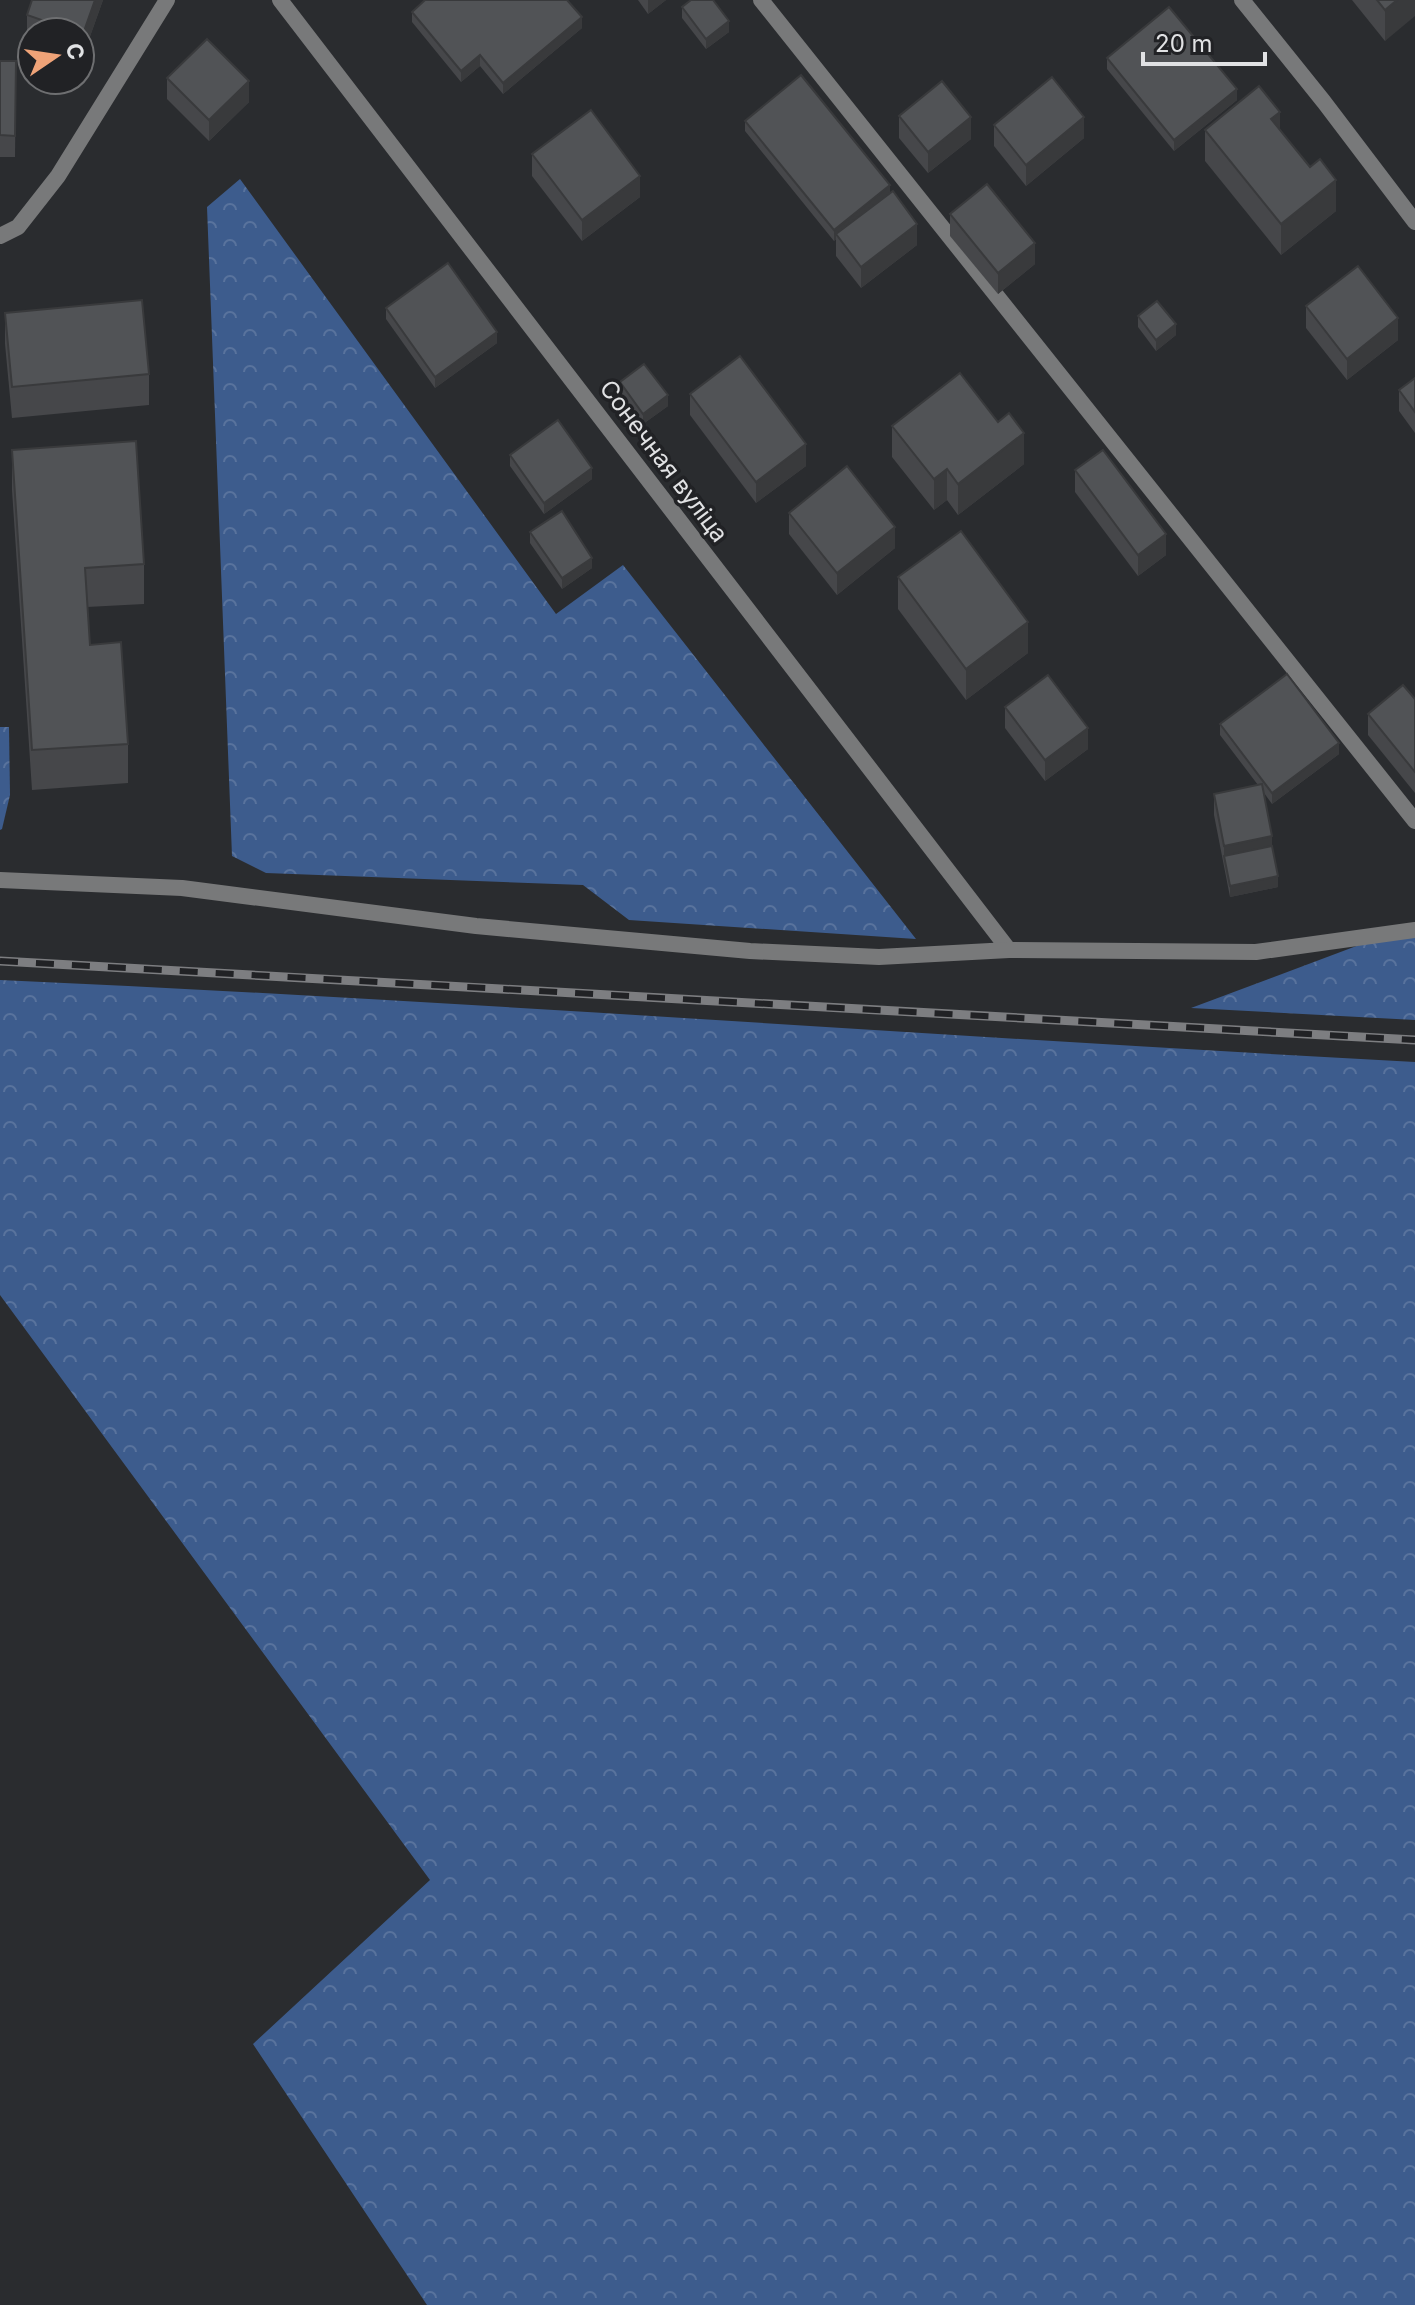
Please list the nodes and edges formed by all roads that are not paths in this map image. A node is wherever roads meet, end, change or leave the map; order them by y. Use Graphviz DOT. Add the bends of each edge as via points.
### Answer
graph roads {
  1 [pos="167,0"];
  2 [pos="280,0"];
  3 [pos="761,0"];
  4 [pos="1242,0"];
  5 [pos="1415,222"];
  6 [pos="0,236"];
  7 [pos="1415,821"];
  8 [pos="0,880"];
  9 [pos="1415,930"];
  10 [pos="1009,950"];
  1 -- 6 [label="street" via="58,176 18,227"];
  2 -- 10 [label="street, Сонечная вуліца"];
  3 -- 7 [label="street"];
  4 -- 5 [label="street"];
  8 -- 10 [label="street" via="182,888 476,926 750,951 879,957"];
  9 -- 10 [label="street" via="1256,952"];
}
